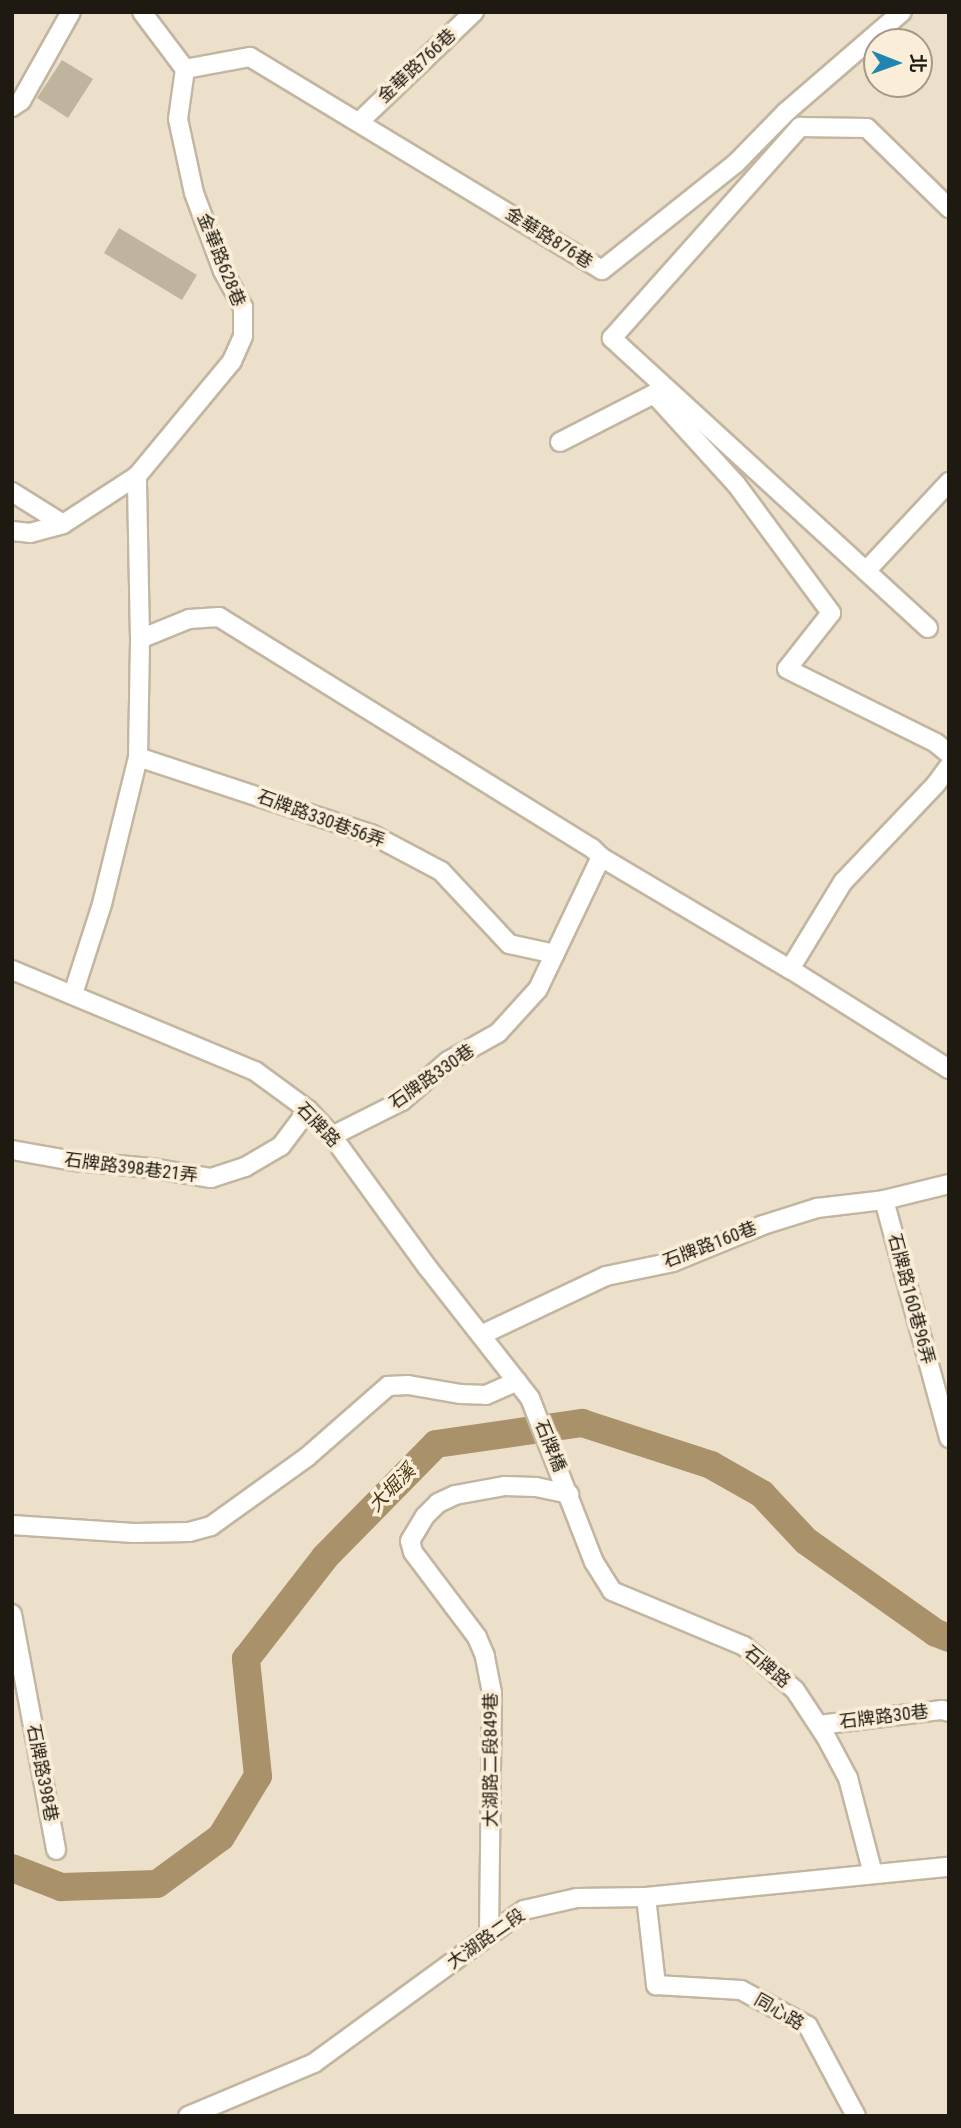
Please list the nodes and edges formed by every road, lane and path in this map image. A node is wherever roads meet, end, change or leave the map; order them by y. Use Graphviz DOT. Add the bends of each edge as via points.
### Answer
graph roads {
  1 [pos="71,12"];
  2 [pos="142,12"];
  3 [pos="474,12"];
  4 [pos="902,12"];
  5 [pos="186,69"];
  6 [pos="12,107"];
  7 [pos="359,121"];
  8 [pos="949,208"];
  9 [pos="560,442"];
  10 [pos="137,476"];
  11 [pos="949,482"];
  12 [pos="12,492"];
  13 [pos="64,524"];
  14 [pos="12,531"];
  15 [pos="866,571"];
  16 [pos="928,628"];
  17 [pos="140,639"];
  18 [pos="949,754"];
  19 [pos="138,757"];
  20 [pos="949,766"];
  21 [pos="601,857"];
  22 [pos="555,954"];
  23 [pos="790,969"];
  24 [pos="12,970"];
  25 [pos="74,994"];
  26 [pos="949,1069"];
  27 [pos="308,1110"];
  28 [pos="331,1136"];
  29 [pos="12,1150"];
  30 [pos="949,1184"];
  31 [pos="884,1200"];
  32 [pos="481,1335"];
  33 [pos="517,1381"];
  34 [pos="530,1398"];
  35 [pos="949,1438"];
  36 [pos="569,1494"];
  37 [pos="12,1525"];
  38 [pos="12,1614"];
  39 [pos="949,1712"];
  40 [pos="819,1725"];
  41 [pos="56,1850"];
  42 [pos="949,1867"];
  43 [pos="873,1874"];
  44 [pos="646,1897"];
  45 [pos="489,1933"];
  46 [pos="188,2116"];
  47 [pos="856,2116"];
  1 -- 6 [label="street" via="21,101"];
  2 -- 5 [label="street"];
  3 -- 7 [label="street, 金華路766巷"];
  4 -- 7 [label="street, 金華路876巷" via="786,112 736,163 602,270"];
  5 -- 7 [label="street, 金華路876巷" via="250,57"];
  5 -- 10 [label="street, 金華路628巷" via="178,119 191,181 223,271 243,307 243,336 232,361"];
  8 -- 15 [label="street" via="867,128 800,127 612,338"];
  9 -- 18 [label="street" via="654,394 736,484 831,613 787,669 936,743"];
  10 -- 13 [label="street, 金華路628巷"];
  10 -- 17 [label="street"];
  11 -- 15 [label="street"];
  12 -- 13 [label="street"];
  13 -- 14 [label="street, 金華路628巷" via="30,533"];
  15 -- 16 [label="street"];
  17 -- 19 [label="street"];
  17 -- 21 [label="street" via="189,619 219,617"];
  19 -- 22 [label="street, 石牌路330巷56弄" via="371,834 442,871 509,944"];
  19 -- 25 [label="street" via="102,904"];
  20 -- 23 [label="street" via="843,882"];
  21 -- 22 [label="street, 石牌路330巷"];
  21 -- 23 [label="street"];
  22 -- 28 [label="street, 石牌路330巷" via="538,989 498,1033 449,1061 401,1101"];
  23 -- 26 [label="street"];
  24 -- 25 [label="street, 石牌路"];
  25 -- 27 [label="street, 石牌路" via="254,1071"];
  27 -- 28 [label="street, 石牌路"];
  27 -- 29 [label="street, 石牌路398巷21弄" via="281,1146 245,1167 211,1178"];
  28 -- 32 [label="street, 石牌路"];
  30 -- 31 [label="street, 石牌路160巷"];
  31 -- 32 [label="street, 石牌路160巷" via="817,1208 673,1262 606,1276"];
  31 -- 35 [label="street, 石牌路160巷96弄"];
  32 -- 33 [label="street, 石牌路"];
  33 -- 34 [label="street, 石牌路"];
  33 -- 37 [label="street" via="486,1395 388,1386 307,1457 211,1526 189,1532 134,1533"];
  34 -- 36 [label="street, 石牌橋"];
  36 -- 40 [label="street, 石牌路" via="594,1562 612,1591 744,1646 795,1690"];
  36 -- 45 [label="street, 大湖路二段849巷" via="505,1486 455,1495 425,1516 410,1541 413,1552 477,1637 485,1656 492,1693"];
  38 -- 41 [label="street, 石牌路398巷"];
  39 -- 40 [label="street, 石牌路30巷"];
  40 -- 43 [label="street, 石牌路" via="848,1778"];
  42 -- 43 [label="street, 大湖路二段"];
  43 -- 44 [label="street, 大湖路二段"];
  44 -- 45 [label="street, 大湖路二段" via="577,1898 524,1910"];
  44 -- 47 [label="street, 同心路" via="656,1985 741,1990 808,2026"];
  45 -- 46 [label="street, 大湖路二段" via="314,2063"];
}
